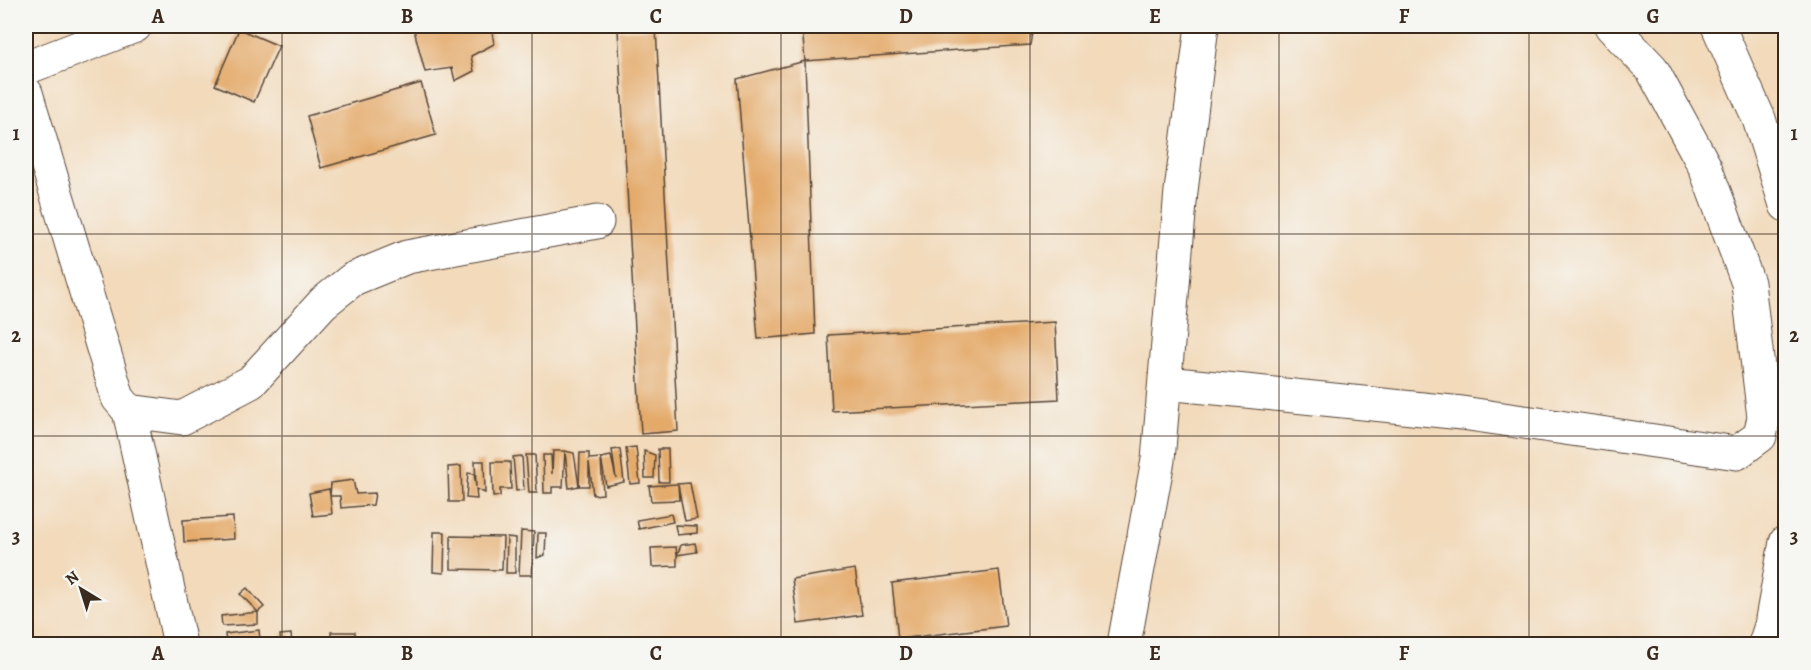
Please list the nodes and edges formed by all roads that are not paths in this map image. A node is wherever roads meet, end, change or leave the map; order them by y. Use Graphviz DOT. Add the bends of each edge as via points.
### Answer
graph roads {
  1 [pos="135,26"];
  2 [pos="1202,26"];
  3 [pos="1611,26"];
  4 [pos="1718,26"];
  5 [pos="26,68"];
  6 [pos="26,93"];
  7 [pos="1785,205"];
  8 [pos="597,222"];
  9 [pos="1166,383"];
  10 [pos="129,411"];
  11 [pos="1158,460"];
  12 [pos="1785,542"];
  13 [pos="1785,582"];
  14 [pos="1768,632"];
  15 [pos="180,645"];
  16 [pos="1124,645"];
  17 [pos="1142,645"];
  1 -- 5 [label="main road"];
  2 -- 9 [label="main road" via="1181,191"];
  3 -- 9 [label="main road" via="1652,69 1705,167 1748,283 1764,417 1760,436 1737,453 1462,413"];
  4 -- 7 [label="main road" via="1759,119"];
  6 -- 10 [label="main road" via="118,398"];
  8 -- 10 [label="main road" via="407,257 353,279 323,303 251,382 182,418"];
  9 -- 11 [label="main road"];
  10 -- 15 [label="main road"];
  11 -- 16 [label="main road"];
  11 -- 17 [label="main road"];
  12 -- 14 [label="main road"];
  13 -- 14 [label="main road"];
}
